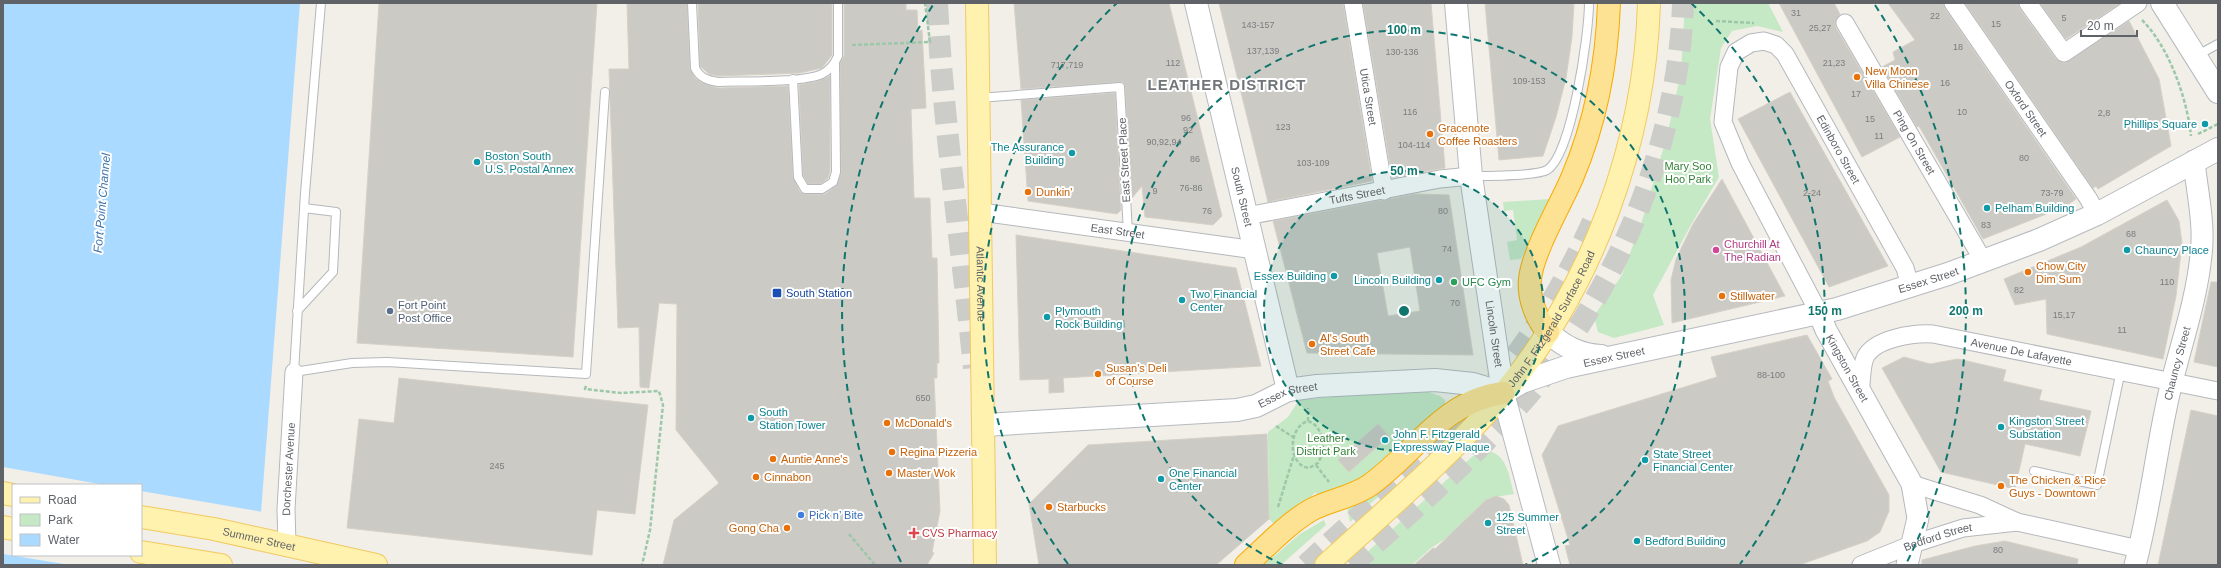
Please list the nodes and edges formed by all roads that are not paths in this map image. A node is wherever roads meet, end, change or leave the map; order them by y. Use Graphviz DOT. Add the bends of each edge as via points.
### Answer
graph roads {
  1 [pos="321,3"];
  2 [pos="692,3"];
  3 [pos="838,3"];
  4 [pos="977,3"];
  5 [pos="1196,3"];
  6 [pos="1353,3"];
  7 [pos="1456,3"];
  8 [pos="1589,3"];
  9 [pos="1609,3"];
  10 [pos="1649,3"];
  11 [pos="1953,3"];
  12 [pos="2028,3"];
  13 [pos="2162,3"];
  14 [pos="2133,6"];
  15 [pos="1845,23"];
  16 [pos="2218,44"];
  17 [pos="1744,45"];
  18 [pos="2195,56"];
  19 [pos="835,63"];
  20 [pos="793,79"];
  21 [pos="605,92"];
  22 [pos="2218,92"];
  23 [pos="979,98"];
  24 [pos="2218,149"];
  25 [pos="2194,161"];
  26 [pos="1470,176"];
  27 [pos="1384,191"];
  28 [pos="304,208"];
  29 [pos="981,212"];
  30 [pos="2097,214"];
  31 [pos="1246,216"];
  32 [pos="1128,232"];
  33 [pos="1255,250"];
  34 [pos="1984,262"];
  35 [pos="1910,286"];
  36 [pos="298,311"];
  37 [pos="1819,313"];
  38 [pos="1548,332"];
  39 [pos="1614,356"];
  40 [pos="2121,370"];
  41 [pos="294,372"];
  42 [pos="2172,382"];
  43 [pos="1288,390"];
  44 [pos="2218,391"];
  45 [pos="1860,392"];
  46 [pos="1503,394"];
  47 [pos="984,425"];
  48 [pos="2034,472"];
  49 [pos="1912,484"];
  50 [pos="142,517"];
  51 [pos="2017,522"];
  52 [pos="1913,544"];
  53 [pos="142,552"];
  54 [pos="288,555"];
  55 [pos="2137,557"];
  56 [pos="221,565"];
  57 [pos="376,565"];
  58 [pos="985,565"];
  59 [pos="1246,565"];
  60 [pos="1326,565"];
  61 [pos="1549,565"];
  62 [pos="1861,565"];
  63 [pos="1907,565"];
  1 -- 28 [label="lane"];
  2 -- 20 [label="lane" via="694,61 698,74 707,80 718,82"];
  3 -- 19 [label="lane" via="840,46"];
  4 -- 23 [label="main road, Atlantic Avenue"];
  5 -- 31 [label="main road, South Street"];
  6 -- 27 [label="street, Utica Street"];
  7 -- 26 [label="main road, Lincoln Street"];
  8 -- 26 [label="lane, Tufts Street" via="1581,81 1557,160 1549,169 1540,172"];
  9 -- 38 [label="highway" via="1604,60 1596,104 1573,176 1537,254 1530,279 1530,291 1538,317"];
  10 -- 38 [label="main road, John F. Fitzgerald Surface Road" via="1641,85 1622,168 1591,250"];
  11 -- 30 [label="street, Oxford Street"];
  12 -- 14 [label="street" via="2064,53"];
  13 -- 18 [label="main road"];
  15 -- 34 [label="street, Ping On Street"];
  16 -- 18 [label="lane"];
  17 -- 35 [label="street, Edinboro Street" via="1764,41 1776,45 1785,54 1905,268"];
  17 -- 37 [label="street, Kingston Street" via="1730,61 1723,122 1740,163"];
  18 -- 22 [label="main road"];
  19 -- 20 [label="lane" via="822,74"];
  19 -- 20 [label="lane" via="836,172 833,182 822,189 805,189 798,177"];
  21 -- 41 [label="lane" via="586,374 387,362 352,363"];
  23 -- 29 [label="main road, Atlantic Avenue"];
  23 -- 32 [label="lane, East Street Place" via="1120,87"];
  24 -- 25 [label="main road, Essex Street"];
  25 -- 30 [label="main road, Essex Street"];
  25 -- 42 [label="street, Chauncy Street" via="2202,227 2201,254 2186,335"];
  26 -- 27 [label="street, Tufts Street"];
  26 -- 46 [label="main road, Lincoln Street"];
  27 -- 31 [label="street, Tufts Street"];
  28 -- 36 [label="lane"];
  28 -- 36 [label="lane" via="336,212 333,272"];
  29 -- 32 [label="street, East Street"];
  29 -- 47 [label="main road, Atlantic Avenue"];
  30 -- 34 [label="main road, Essex Street"];
  31 -- 33 [label="main road, South Street"];
  32 -- 33 [label="street, East Street"];
  33 -- 43 [label="main road, South Street"];
  34 -- 35 [label="main road, Essex Street"];
  35 -- 37 [label="main road, Essex Street"];
  36 -- 41 [label="lane"];
  37 -- 39 [label="main road, Essex Street"];
  37 -- 45 [label="street, Kingston Street"];
  38 -- 39 [label="main road" via="1563,345 1578,352 1594,356"];
  38 -- 46 [label="main road, John F. Fitzgerald Surface Road"];
  39 -- 46 [label="main road, Essex Street" via="1538,375"];
  40 -- 42 [label="street, Avenue De Lafayette"];
  40 -- 45 [label="street, Avenue De Lafayette" via="1918,333 1896,338 1869,353 1865,359"];
  40 -- 48 [label="lane" via="2097,485"];
  41 -- 54 [label="street, Dorchester Avenue" via="286,510"];
  42 -- 44 [label="street, Avenue De Lafayette"];
  42 -- 55 [label="street, Chauncy Street"];
  43 -- 46 [label="main road, Essex Street" via="1317,386 1435,380 1473,384"];
  43 -- 47 [label="main road, Essex Street" via="1256,406 1238,410"];
  45 -- 49 [label="street, Kingston Street"];
  46 -- 59 [label="highway" via="1484,396 1460,406 1370,485 1310,511"];
  46 -- 60 [label="main road, John F. Fitzgerald Surface Road" via="1460,441"];
  46 -- 61 [label="main road, Lincoln Street"];
  47 -- 58 [label="main road, Atlantic Avenue"];
  49 -- 51 [label="street, Bedford Street" via="1980,505"];
  49 -- 52 [label="street, Kingston Street" via="1918,518"];
  50 -- 54 [label="main road, Summer Street" via="263,540"];
  51 -- 52 [label="street, Bedford Street" via="1963,528"];
  51 -- 55 [label="street, Bedford Street"];
  52 -- 62 [label="street, Bedford Street"];
  52 -- 63 [label="street, Kingston Street"];
  53 -- 56 [label="main road"];
  54 -- 57 [label="main road, Summer Street"];
}
